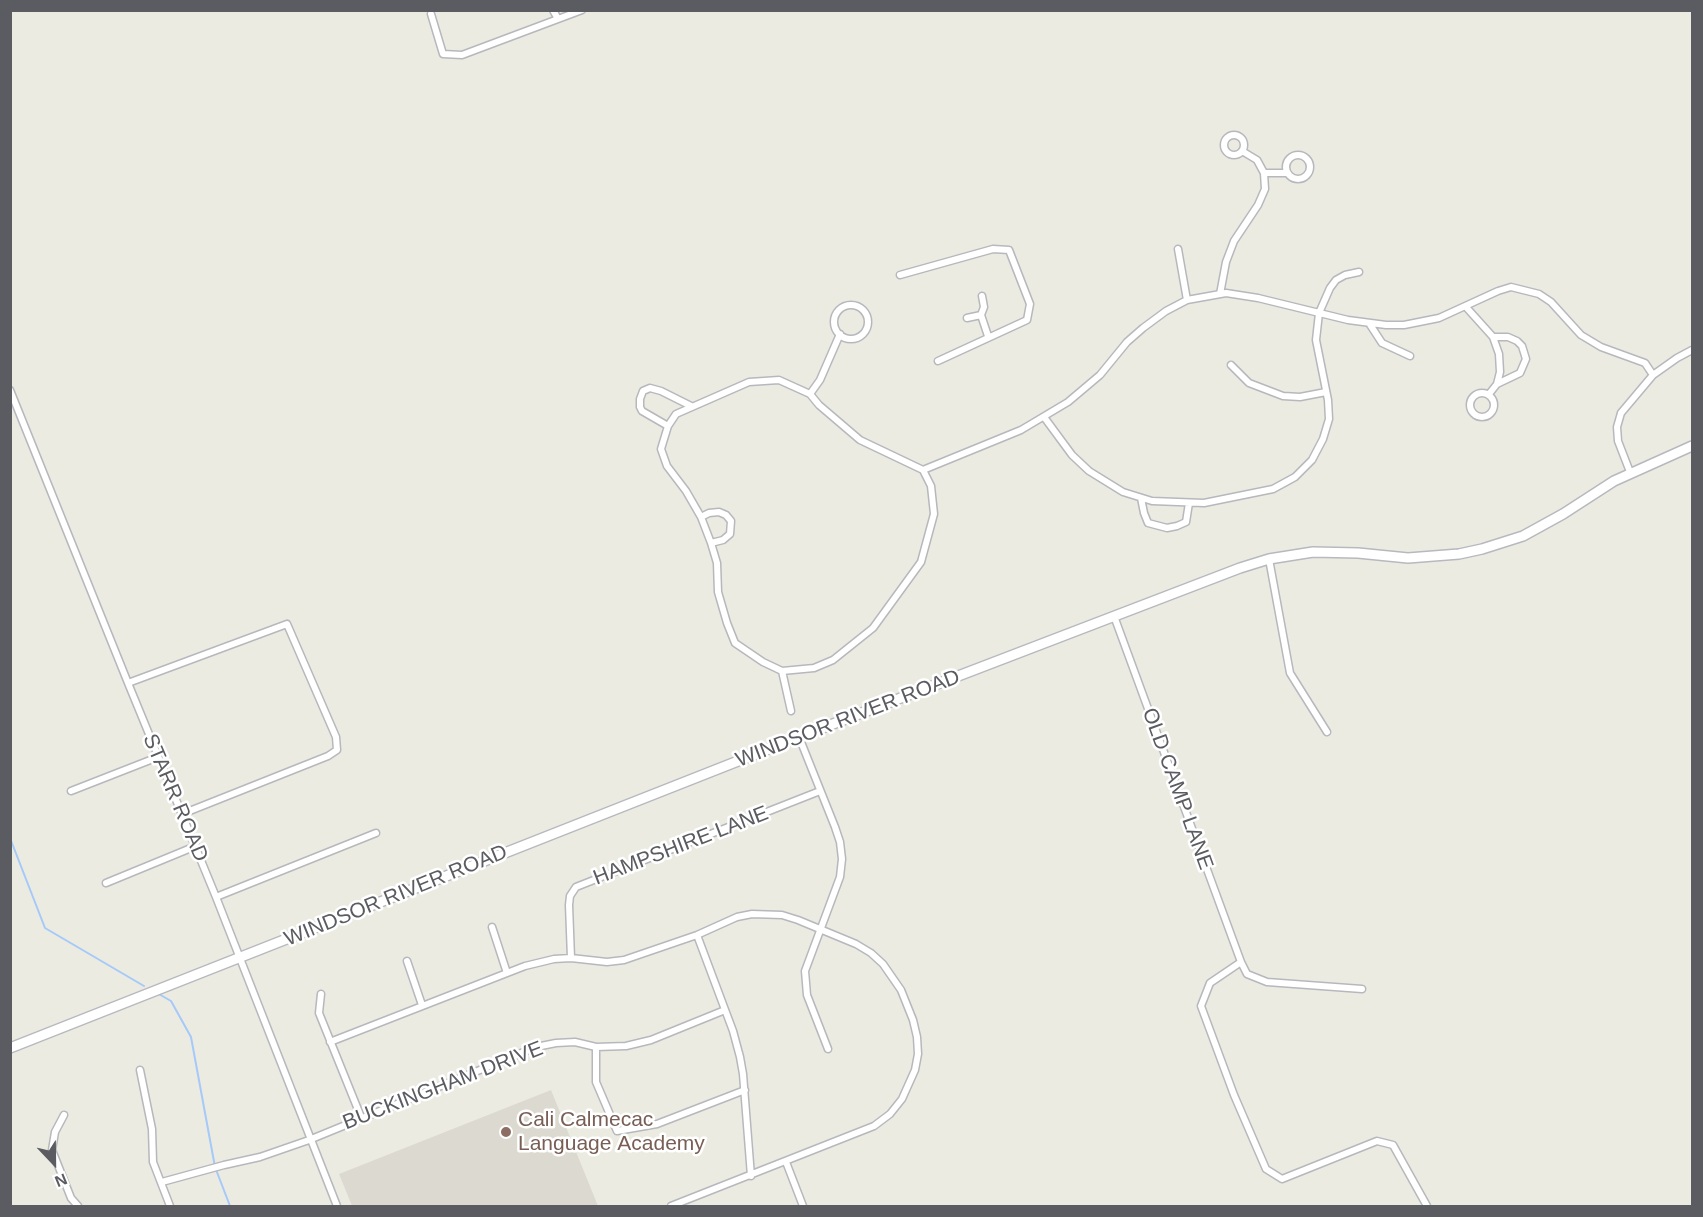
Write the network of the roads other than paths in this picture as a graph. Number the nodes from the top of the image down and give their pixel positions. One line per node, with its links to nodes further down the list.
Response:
1 (553, 10): 4 (street)
2 (582, 10): 4 (street)
3 (431, 14): 4 (street)
4 (558, 19)
5 (1242, 151): 6 (street)
6 (1264, 173): 7 (street); 11 (street)
7 (1287, 173): 7 (street)
8 (1178, 249): 13 (street)
9 (1359, 272): 15 (street)
10 (900, 275): 20 (street)
11 (1220, 294): 13 (street); 15 (street)
12 (982, 296): 16 (street)
13 (1187, 300): 33 (street)
14 (1466, 307): 18 (street); 21 (street); 26 (street)
15 (1319, 313): 18 (street); 29 (street)
16 (981, 315): 17 (street); 20 (street)
17 (967, 318)
18 (1369, 323): 23 (street)
19 (840, 334): 19 (street); 30 (street)
20 (988, 336): 24 (street)
21 (1493, 337): 27 (street); 27 (street)
22 (1692, 350): 26 (street)
23 (1410, 356)
24 (938, 361)
25 (1231, 365): 29 (street)
26 (1653, 375): 37 (street)
27 (1497, 384): 31 (street)
28 (10, 390): 45 (street, STARR ROAD)
29 (1326, 392): 39 (street)
30 (810, 394): 32 (street); 36 (street)
31 (1489, 394): 31 (street)
32 (691, 406): 34 (street); 34 (street)
33 (1044, 417): 36 (street); 38 (street)
34 (668, 426): 40 (street)
35 (1692, 446): 37 (main road, WINDSOR RIVER ROAD)
36 (923, 470): 44 (street)
37 (1630, 472): 42 (main road, WINDSOR RIVER ROAD)
38 (1141, 498): 39 (street); 39 (street)
39 (1189, 503)
40 (701, 518): 41 (street); 41 (street)
41 (711, 543): 44 (street)
42 (1269, 559): 43 (main road, WINDSOR RIVER ROAD); 47 (street)
43 (1114, 616): 48 (main road, WINDSOR RIVER ROAD); 63 (street, OLD CAMP LANE)
44 (782, 671): 46 (street)
45 (128, 683): 49 (street, STARR ROAD); 52 (street)
46 (791, 711)
47 (1327, 732)
48 (799, 737): 51 (street); 61 (main road, WINDSOR RIVER ROAD)
49 (158, 757): 50 (street); 52 (street, STARR ROAD)
50 (71, 791)
51 (820, 791): 58 (street); 60 (street, HAMPSHIRE LANE)
52 (182, 814): 54 (street, STARR ROAD)
53 (376, 833): 56 (street)
54 (196, 846): 55 (street); 56 (street, STARR ROAD)
55 (106, 883)
56 (216, 897): 61 (street, STARR ROAD)
57 (492, 927): 64 (street)
58 (820, 928): 59 (street); 72 (street); 78 (street)
59 (697, 935): 60 (street); 68 (street)
60 (571, 958): 64 (street)
61 (241, 959): 71 (main road, WINDSOR RIVER ROAD); 77 (street, STARR ROAD)
62 (407, 961): 67 (street)
63 (1241, 962): 65 (street, OLD CAMP LANE); 86 (street)
64 (507, 973): 67 (street)
65 (1362, 989)
66 (321, 994): 69 (street)
67 (422, 1005): 69 (street)
68 (725, 1010): 70 (street, BUCKINGHAM DRIVE); 74 (street)
69 (330, 1042): 76 (street)
70 (596, 1047): 74 (street); 76 (street, BUCKINGHAM DRIVE)
71 (10, 1048)
72 (828, 1049)
73 (140, 1070): 80 (street)
74 (745, 1090): 79 (street)
75 (64, 1115): 81 (street)
76 (361, 1117): 77 (street, BUCKINGHAM DRIVE)
77 (309, 1140): 80 (street, BUCKINGHAM DRIVE); 83 (street, STARR ROAD)
78 (786, 1162): 79 (street); 85 (street)
79 (751, 1176): 84 (street)
80 (162, 1182): 82 (street)
81 (78, 1206)
82 (170, 1206)
83 (337, 1206)
84 (671, 1206)
85 (804, 1206)
86 (1427, 1206)

